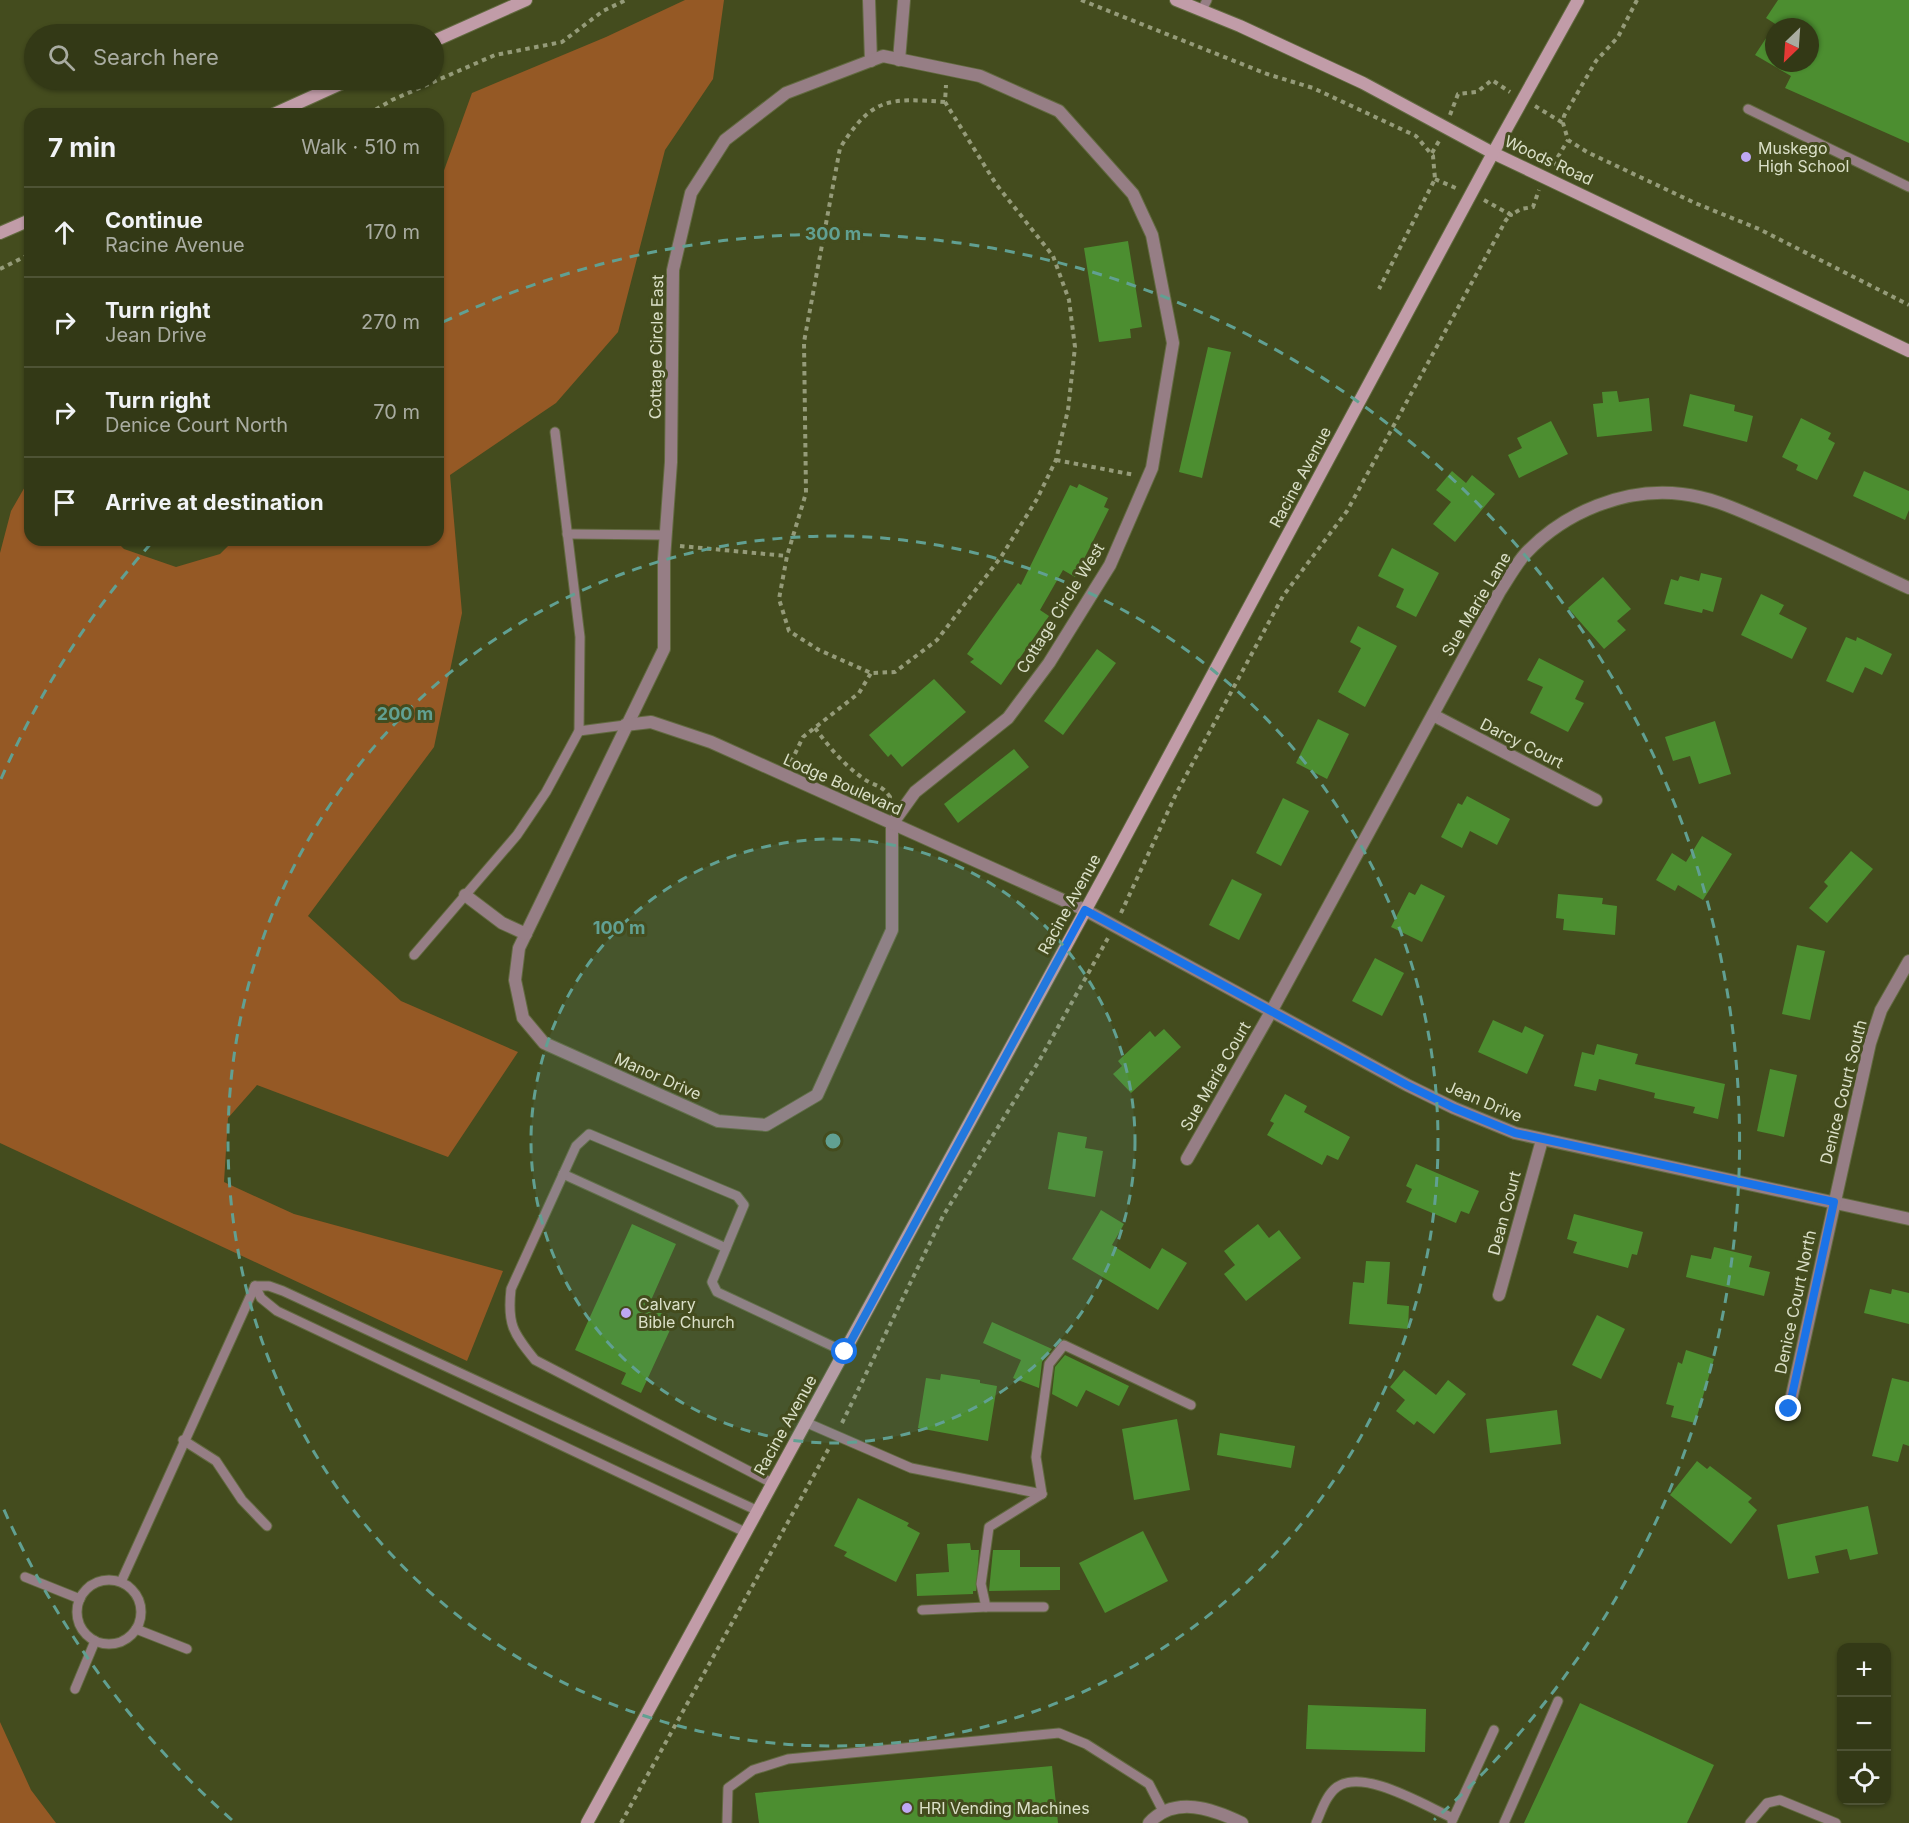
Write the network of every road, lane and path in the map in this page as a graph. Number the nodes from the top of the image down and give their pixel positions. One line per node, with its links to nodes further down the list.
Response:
1 (526, 0): 10 (main road)
2 (626, 0): 15 (path)
3 (869, 0): 13 (street)
4 (904, 0): 12 (street)
5 (1081, 0): 29 (path)
6 (1176, 0): 9 (main road, Woods Road)
7 (1578, 0): 28 (main road, Racine Avenue)
8 (1637, 0): 25 (path)
9 (1204, 5): 28 (main road, Woods Road)
10 (444, 37)
11 (883, 56): 12 (street, Cottage Circle West); 13 (street, Cottage Circle East)
12 (899, 60): 14 (street, Cottage Circle West)
13 (871, 61): 46 (street, Cottage Circle East)
14 (947, 69): 19 (path); 44 (street, Cottage Circle West)
15 (444, 78)
16 (1497, 84): 20 (path)
17 (327, 90): 21 (main road)
18 (415, 90): 22 (path)
19 (945, 102): 43 (path); 47 (path)
20 (1455, 102)
21 (287, 108)
22 (378, 108)
23 (1749, 108): 31 (lane)
24 (1554, 118): 25 (path)
25 (1563, 123): 26 (path)
26 (1568, 140): 27 (path); 40 (path)
27 (1564, 146)
28 (1493, 153): 41 (main road, Woods Road); 60 (main road, Racine Avenue)
29 (1435, 179): 30 (path); 39 (path)
30 (1442, 181)
31 (1909, 187)
32 (1534, 200): 34 (path)
33 (1505, 210): 34 (path)
34 (1511, 215): 59 (path)
35 (24, 223): 36 (main road)
36 (0, 233)
37 (24, 257): 38 (path)
38 (0, 269)
39 (1379, 289)
40 (1909, 305)
41 (1909, 351)
42 (555, 432): 45 (lane)
43 (1056, 460): 44 (path); 49 (path)
44 (1147, 477): 57 (street, Cottage Circle West)
45 (567, 534): 46 (lane); 53 (lane)
46 (665, 540): 47 (path); 51 (street, Cottage Circle East)
47 (787, 556): 49 (path)
48 (1909, 588): 50 (street, Sue Marie Lane)
49 (872, 673): 52 (path)
50 (1432, 715): 55 (street, Darcy Court); 65 (street, Sue Marie Lane)
51 (625, 725): 53 (lane, Lodge Boulevard); 54 (street, Lodge Boulevard); 61 (street, Manor Drive)
52 (815, 728): 54 (path); 56 (path)
53 (579, 731): 58 (lane)
54 (785, 776): 56 (street, Lodge Boulevard)
55 (1596, 800)
56 (878, 818): 57 (street, Lodge Boulevard)
57 (892, 824): 60 (street, Lodge Boulevard); 61 (street, Manor Drive)
58 (465, 895): 61 (street); 62 (lane)
59 (1127, 902)
60 (1085, 910): 65 (street, Jean Drive); 74 (main road, Racine Avenue)
61 (526, 934)
62 (414, 955)
63 (1097, 958): 78 (path)
64 (1909, 961): 69 (street, Denice Court South)
65 (1272, 1010): 66 (street, Jean Drive); 67 (street, Sue Marie Court)
66 (1542, 1140): 69 (street, Jean Drive); 73 (street, Dean Court)
67 (1187, 1159)
68 (563, 1174): 71 (lane); 71 (lane); 80 (lane)
69 (1834, 1202): 70 (street, Jean Drive); 76 (street, Denice Court North)
70 (1909, 1219)
71 (726, 1248): 74 (lane)
72 (255, 1286): 79 (lane); 82 (lane); 84 (lane)
73 (1499, 1295)
74 (845, 1352): 77 (main road, Racine Avenue)
75 (1191, 1406): 81 (lane)
76 (1789, 1409)
77 (805, 1422): 78 (lane); 80 (main road, Racine Avenue)
78 (836, 1435): 81 (lane); 100 (path)
79 (183, 1440): 83 (lane); 86 (lane)
80 (772, 1482): 82 (main road, Racine Avenue)
81 (1041, 1494): 88 (lane)
82 (756, 1510): 84 (main road, Racine Avenue)
83 (267, 1526)
84 (745, 1532): 99 (main road, Racine Avenue)
85 (25, 1576): 87 (lane)
86 (121, 1582): 87 (lane); 91 (lane)
87 (80, 1599): 92 (lane)
88 (986, 1607): 89 (lane); 90 (lane)
89 (1044, 1607)
90 (922, 1610)
91 (136, 1629): 92 (lane); 93 (lane)
92 (95, 1641): 94 (lane)
93 (186, 1649)
94 (75, 1689)
95 (1558, 1701): 105 (lane)
96 (1494, 1730): 98 (lane)
97 (1164, 1813): 101 (lane); 102 (street); 103 (street)
98 (1452, 1820): 104 (lane)
99 (587, 1823)
100 (621, 1823)
101 (727, 1823)
102 (1149, 1823)
103 (1242, 1823)
104 (1316, 1823)
105 (1504, 1823)
106 (1750, 1823): 107 (lane)
107 (1836, 1823)

